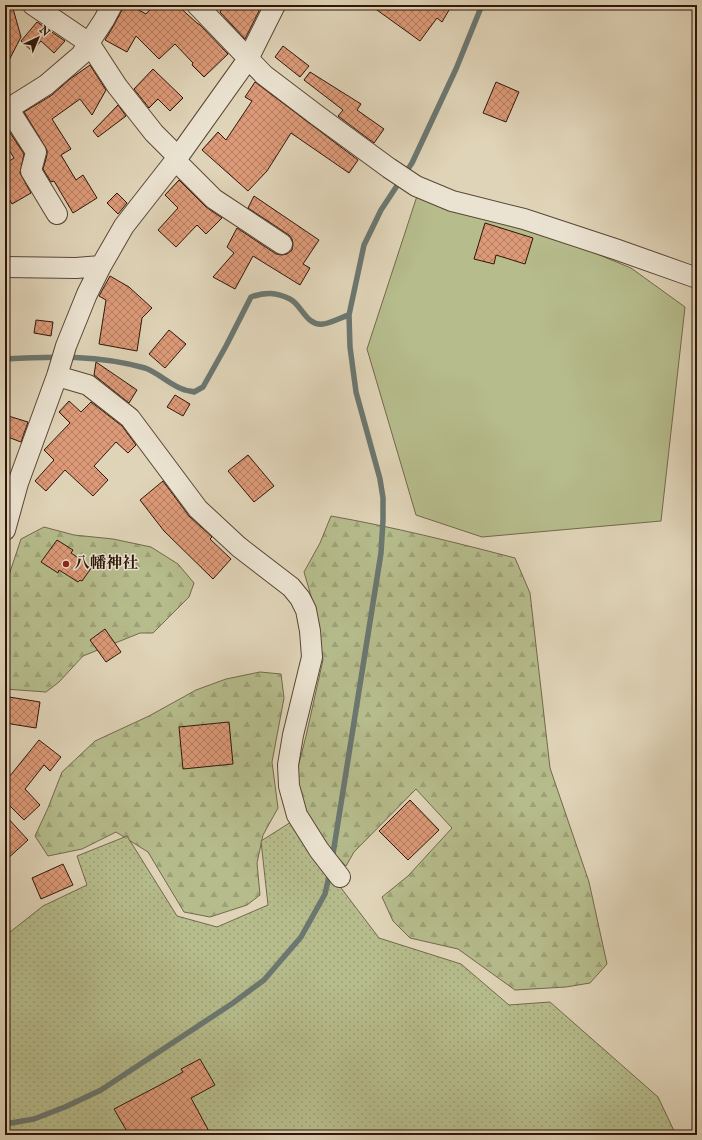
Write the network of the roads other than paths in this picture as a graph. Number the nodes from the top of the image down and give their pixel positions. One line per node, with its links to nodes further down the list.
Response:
1 (33, 5): 5 (street)
2 (112, 5): 5 (street)
3 (197, 5): 6 (street)
4 (274, 5): 6 (street)
5 (89, 43): 7 (street); 8 (street)
6 (248, 59): 8 (street); 13 (street)
7 (6, 109): 9 (street)
8 (177, 159): 10 (street); 11 (street)
9 (57, 214)
10 (282, 244)
11 (101, 266): 12 (street); 14 (street)
12 (5, 267)
13 (697, 278)
14 (62, 362): 15 (street); 17 (street)
15 (13, 472): 16 (street)
16 (5, 530)
17 (340, 877)

